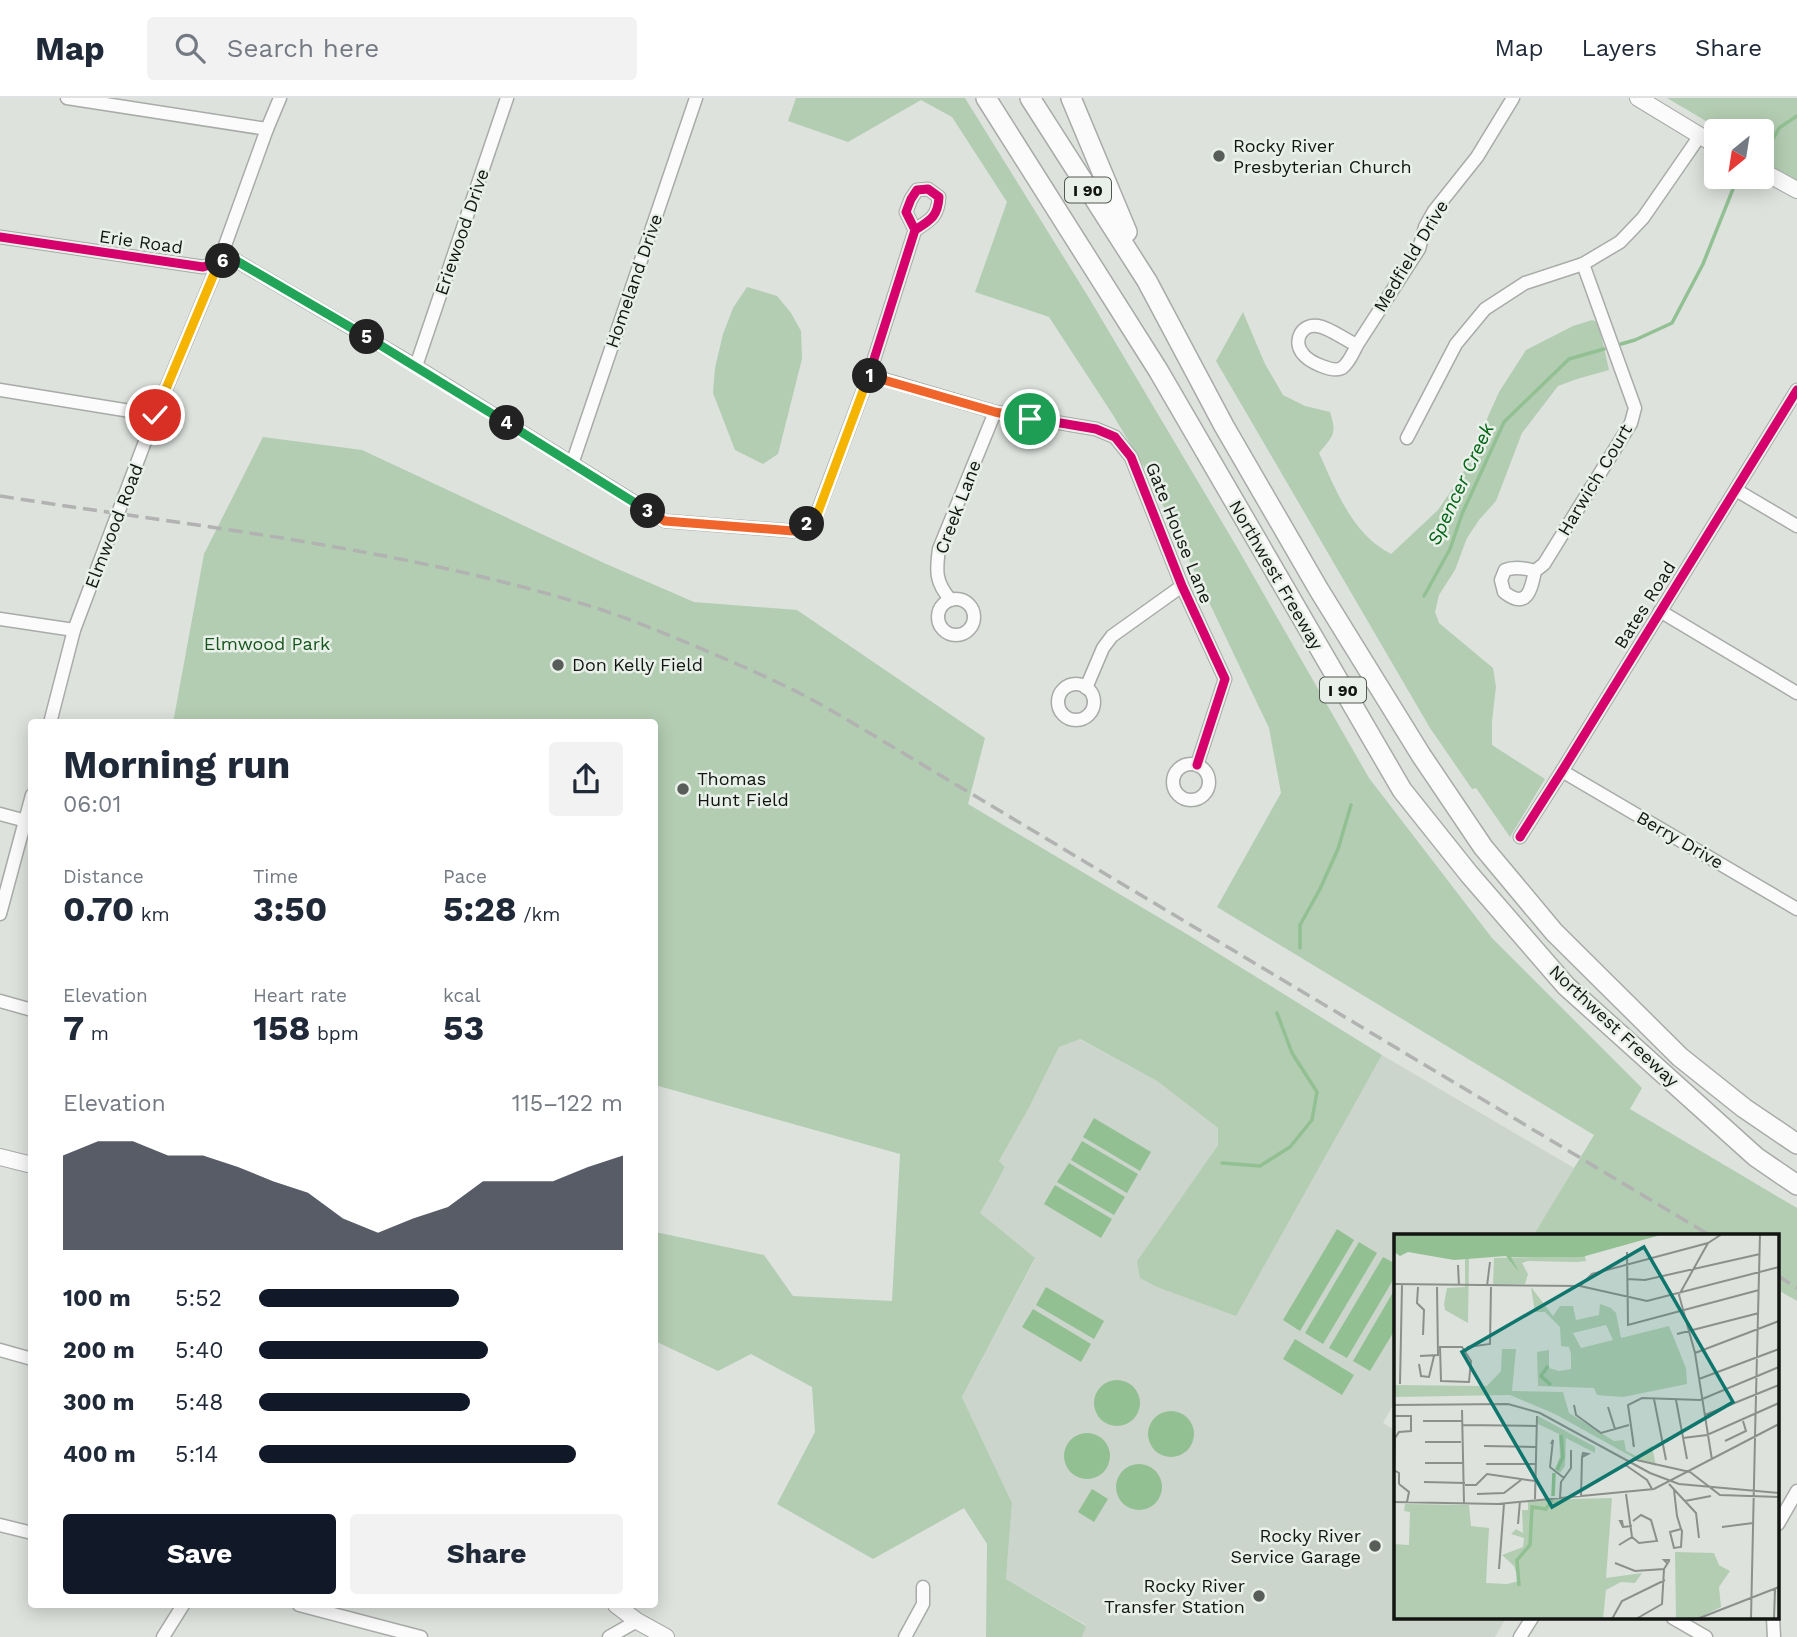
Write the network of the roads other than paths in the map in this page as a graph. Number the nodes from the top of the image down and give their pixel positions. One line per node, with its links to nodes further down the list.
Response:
1 (67, 98): 10 (street)
2 (280, 98): 10 (street, Elmwood Road)
3 (507, 98): 21 (street, Eriewood Drive)
4 (696, 98): 28 (street, Homeland Drive)
5 (1030, 98): 19 (highway, Northwest Freeway / I 90)
6 (1071, 98): 19 (highway)
7 (1513, 98): 20 (street, Medfield Drive)
8 (1638, 98): 11 (main road)
9 (988, 102): 52 (highway, Northwest Freeway / I 90)
10 (267, 130): 17 (street, Elmwood Road)
11 (1699, 137): 12 (main road); 18 (street)
12 (1704, 140)
13 (1774, 178): 14 (main road)
14 (1797, 190)
15 (915, 230): 22 (street)
16 (0, 237): 17 (street, Erie Road)
17 (219, 262): 21 (street, Erie Road); 26 (street, Elmwood Road)
18 (1583, 264): 27 (street); 31 (street, Harwich Court)
19 (1147, 281): 49 (highway, Northwest Freeway / I 90)
20 (1357, 345): 20 (street, Medfield Drive)
21 (416, 366): 28 (street, Erie Road)
22 (869, 375): 25 (street, Gate House Lane); 28 (street, Erie Road)
23 (0, 390): 26 (street)
24 (1797, 390): 29 (street, Bates Road)
25 (995, 412): 32 (street, Gate House Lane); 33 (street, Creek Lane)
26 (155, 415): 36 (street, Elmwood Road)
27 (1407, 439)
28 (572, 464)
29 (1736, 490): 30 (street); 34 (street, Bates Road)
30 (1797, 526)
31 (1535, 571)
32 (1182, 586): 37 (street); 40 (street, Gate House Lane)
33 (951, 600)
34 (1660, 611): 38 (street); 41 (street, Bates Road)
35 (0, 619): 36 (street)
36 (74, 631): 39 (street, Elmwood Road)
37 (1086, 688)
38 (1797, 693)
39 (51, 719)
40 (1197, 765)
41 (1562, 771): 44 (street, Bates Road); 45 (street, Berry Drive)
42 (0, 814): 43 (street)
43 (28, 822): 46 (street)
44 (1520, 836)
45 (1797, 909)
46 (0, 914)
47 (0, 1001): 48 (street)
48 (28, 1009)
49 (1797, 1144)
50 (0, 1157): 51 (main road)
51 (28, 1164)
52 (1797, 1185)
53 (0, 1350): 54 (street)
54 (28, 1358)
55 (1797, 1491): 56 (street)
56 (1780, 1521)
57 (0, 1525): 58 (street)
58 (28, 1532)
59 (923, 1587): 71 (street)
60 (181, 1608): 67 (street)
61 (310, 1608): 68 (street)
62 (619, 1608): 65 (main road)
63 (1531, 1620): 72 (street)
64 (1676, 1620): 73 (street)
65 (638, 1621): 69 (street); 70 (main road)
66 (1773, 1627): 74 (street)
67 (163, 1637)
68 (421, 1637)
69 (609, 1637)
70 (666, 1637)
71 (905, 1637)
72 (1520, 1637)
73 (1706, 1637)
74 (1762, 1637)

